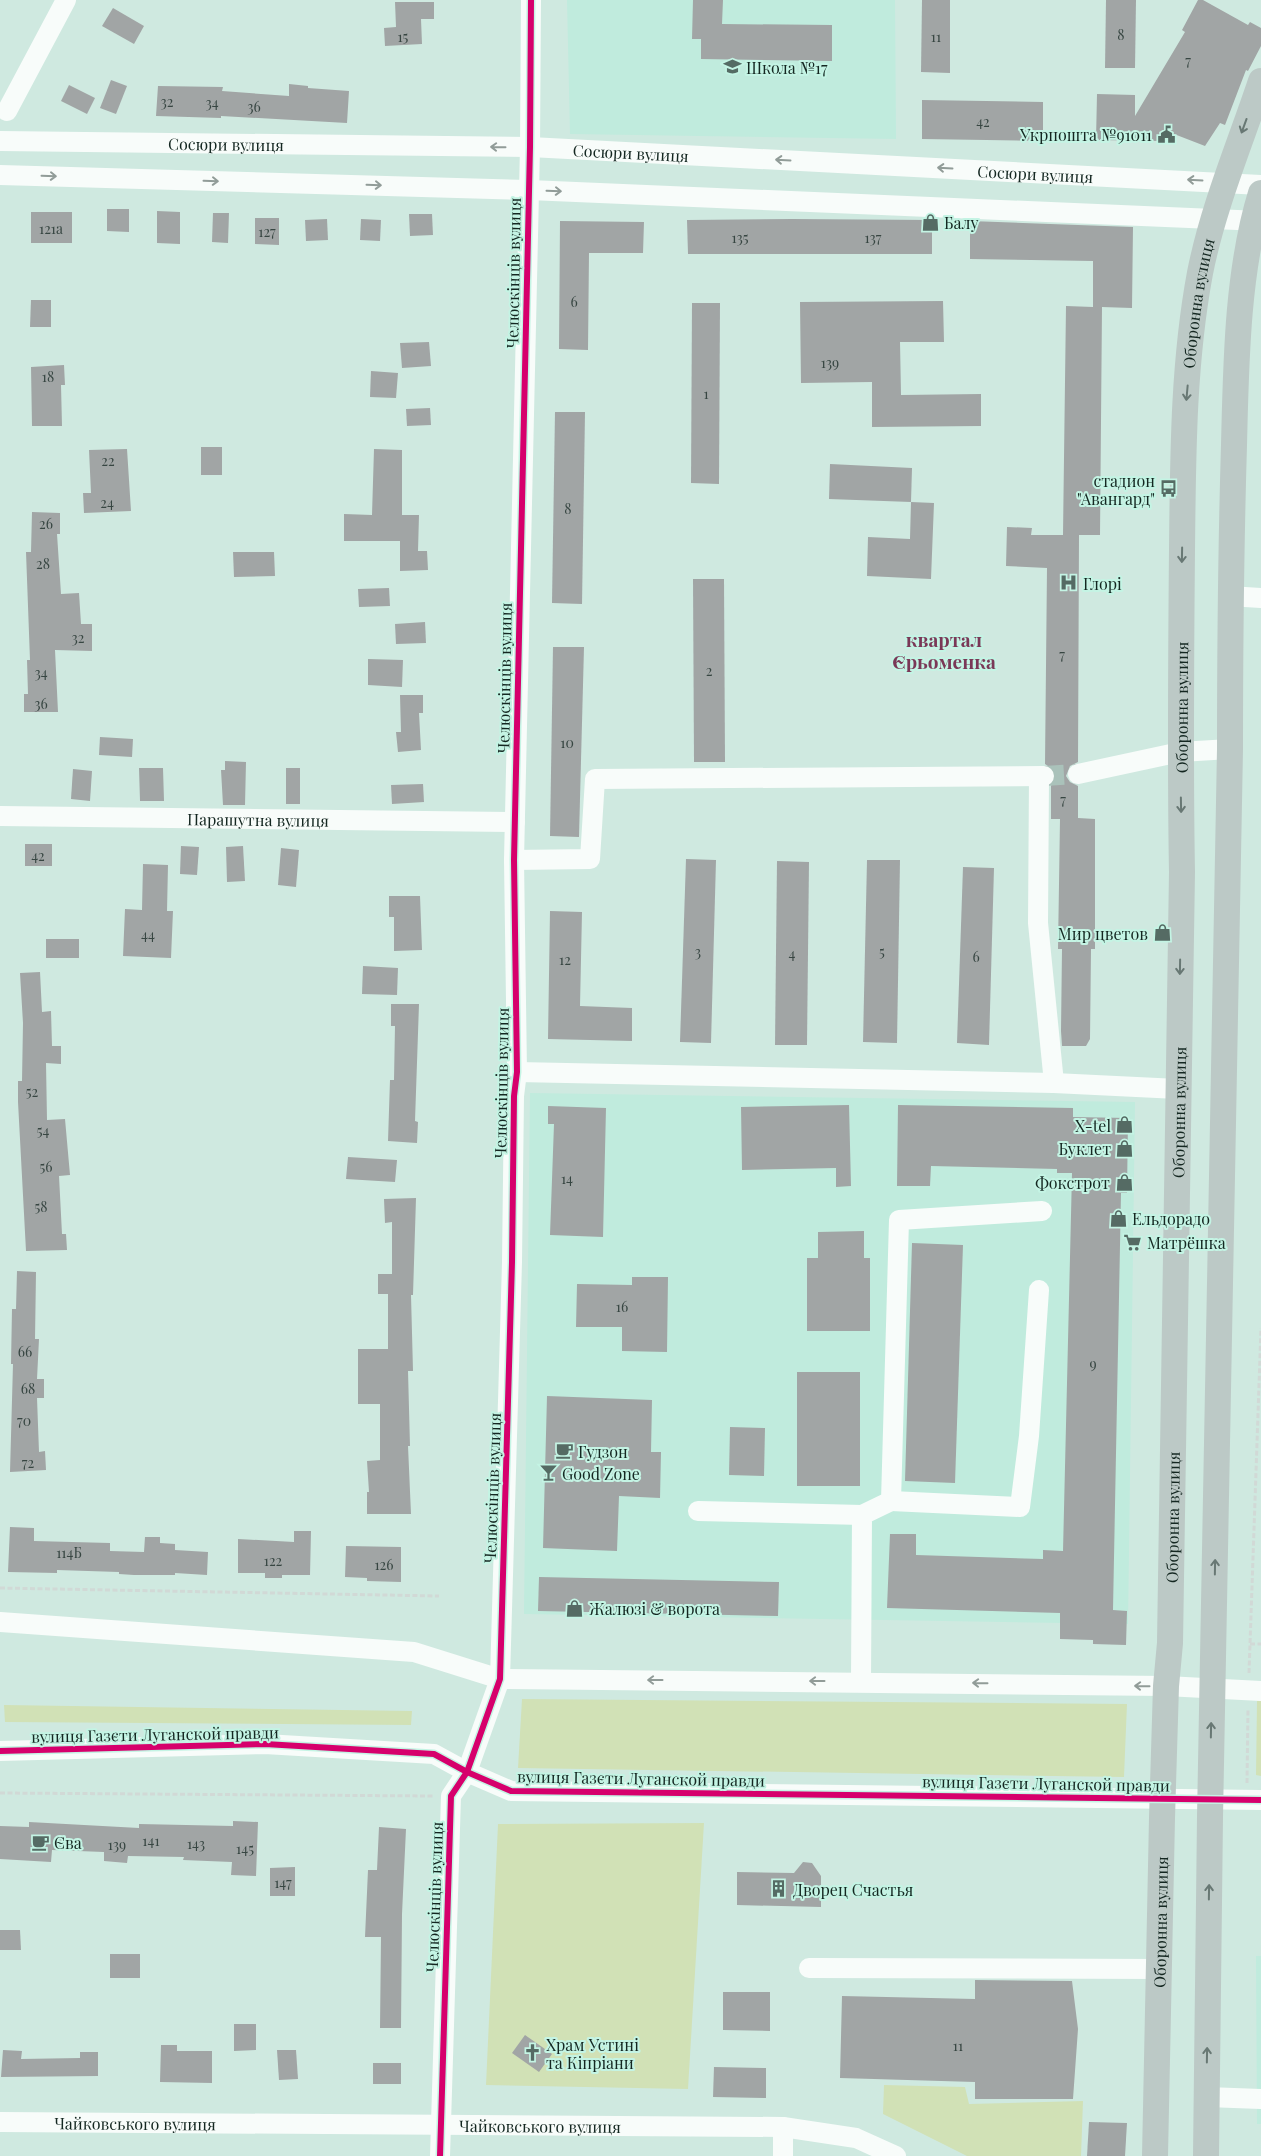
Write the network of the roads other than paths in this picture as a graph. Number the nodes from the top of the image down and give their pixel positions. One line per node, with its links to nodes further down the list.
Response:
1 (66, 0): 4 (street)
2 (531, 0): 7 (street, Челюскінців вулиця)
3 (1261, 81): 9 (main road, Оборонна вулиця, one-way to 9)
4 (3, 110): 5 (street)
5 (0, 133)
6 (0, 140): 7 (street, Сосюри вулиця, one-way to 6)
7 (530, 147): 9 (street, Сосюри вулиця, one-way to 7); 11 (street, Челюскінців вулиця)
8 (0, 175): 11 (street, one-way to 11)
9 (1226, 182): 10 (street, Сосюри вулиця); 13 (main road, Оборонна вулиця)
10 (1261, 185)
11 (529, 190): 13 (street, one-way to 13); 21 (street, Челюскінців вулиця)
12 (1261, 193): 14 (main road)
13 (1215, 219): 14 (street); 18 (main road, Оборонна вулиця, one-way to 18)
14 (1258, 221): 15 (main road)
15 (1230, 596): 16 (street); 17 (main road)
16 (1261, 598)
17 (1230, 749): 18 (street); 35 (main road, one-way to 17)
18 (1180, 752): 19 (street); 25 (main road, Оборонна вулиця, one-way to 25)
19 (1078, 774)
20 (0, 816): 21 (street, Парашутна вулиця)
21 (515, 822): 22 (street, Челюскінців вулиця)
22 (514, 860): 23 (street, Челюскінців вулиця); 24 (street)
23 (517, 1072): 24 (street); 32 (street, Челюскінців вулиця)
24 (1054, 1083): 25 (street)
25 (1178, 1089): 34 (main road, Оборонна вулиця)
26 (1042, 1211): 28 (street)
27 (1039, 1290): 28 (street)
28 (891, 1501): 30 (street)
29 (698, 1511): 30 (street)
30 (862, 1515): 33 (street)
31 (0, 1622): 32 (street)
32 (500, 1679): 33 (street, one-way to 32); 38 (street, Челюскінців вулиця)
33 (861, 1681): 34 (street, one-way to 33)
34 (1166, 1686): 35 (street); 39 (main road, Оборонна вулиця)
35 (1212, 1688): 36 (street); 40 (main road, one-way to 35)
36 (1255, 1691)
37 (0, 1751): 38 (street, вулиця Газєти Луганской правди)
38 (467, 1772): 39 (street, вулиця Газєти Луганской правди); 47 (street, Челюскінців вулиця)
39 (1163, 1798): 40 (street, вулиця Газєти Луганской правди); 43 (main road, Оборонна вулиця)
40 (1210, 1800): 41 (street, вулиця Газєти Луганской правди); 44 (main road, one-way to 40)
41 (1254, 1800)
42 (809, 1968): 43 (street)
43 (1159, 1969): 52 (main road, Оборонна вулиця)
44 (1207, 2097): 45 (street); 53 (main road)
45 (1261, 2099)
46 (0, 2122): 47 (street, Чайковського вулиця)
47 (440, 2124): 48 (street, Чайковського вулиця); 49 (street, Челюскінців вулиця)
48 (783, 2127): 50 (street); 51 (street, Чайковського вулиця)
49 (440, 2156)
50 (783, 2156)
51 (896, 2156)
52 (1155, 2156)
53 (1206, 2156)

